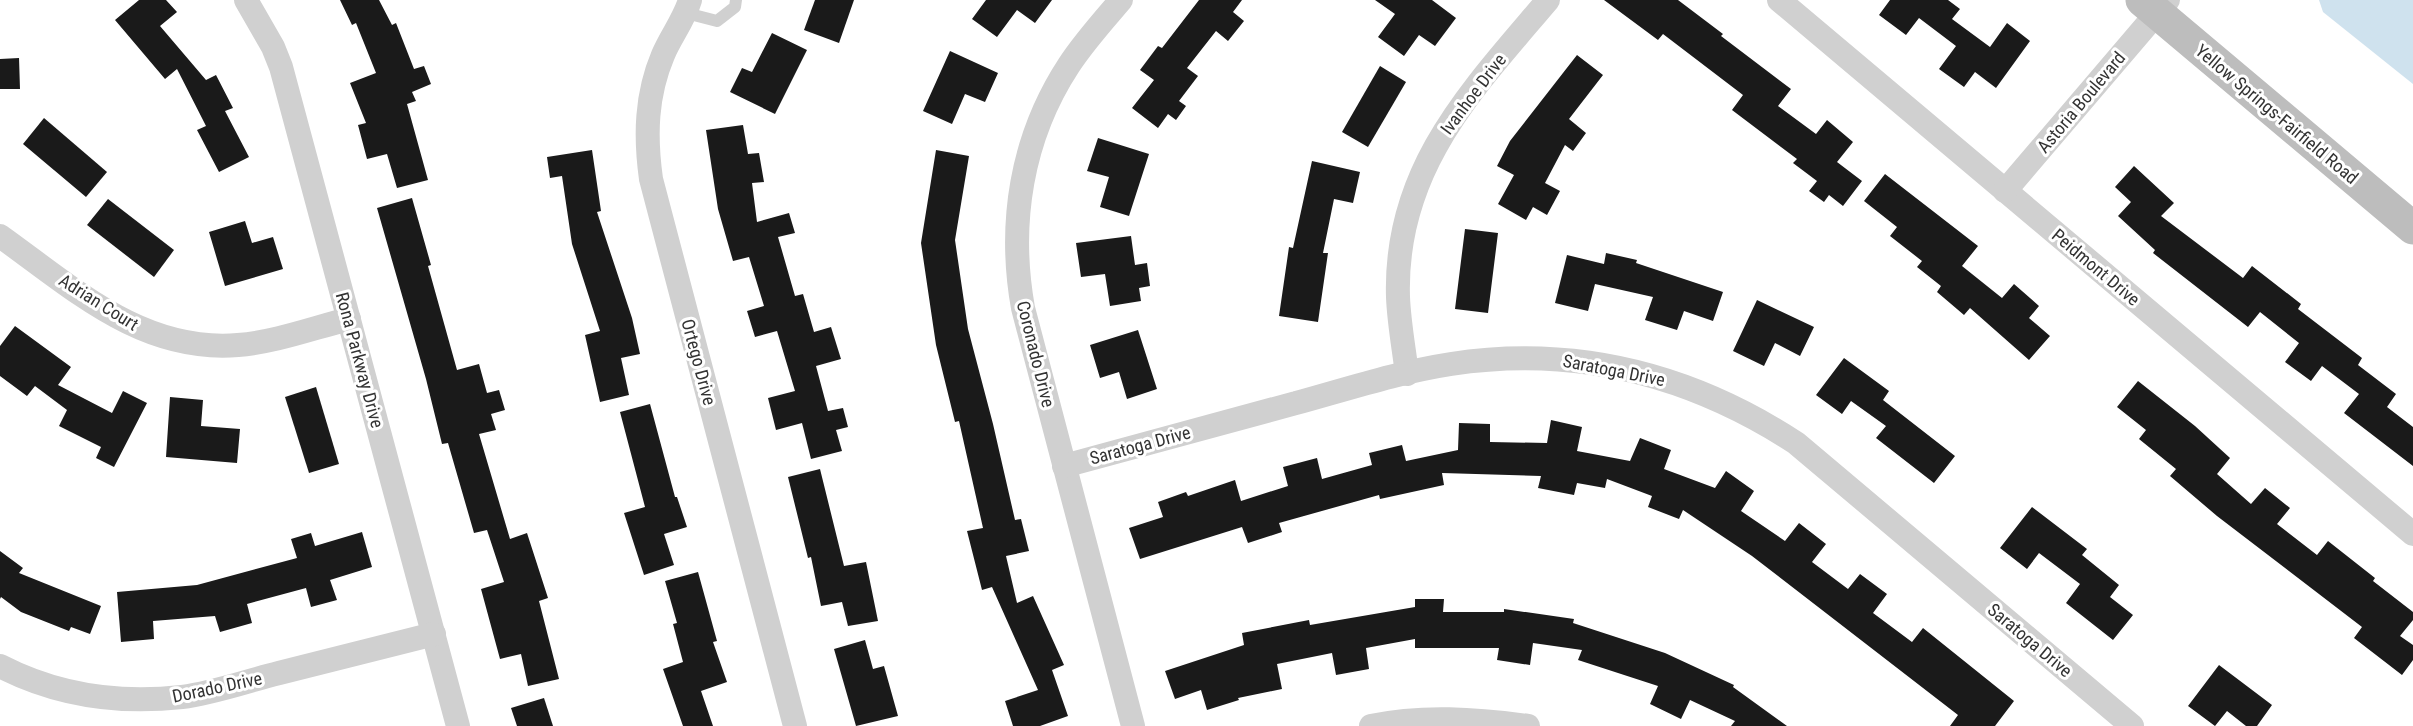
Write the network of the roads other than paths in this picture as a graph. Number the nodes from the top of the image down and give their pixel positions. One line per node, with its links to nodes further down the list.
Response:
1 (246, 0): 11 (street, Rona Parkway Drive)
2 (736, 0): 7 (lane)
3 (1121, 0): 13 (street, Coronado Drive)
4 (1548, 0): 12 (street, Ivanhoe Drive)
5 (1779, 0): 8 (street, Peidmont Drive)
6 (2156, 4): 8 (street, Astoria Boulevard); 9 (main road, Yellow Springs-Fairfield Road)
7 (688, 7): 18 (street, Ortego Drive)
8 (2006, 192): 14 (street, Peidmont Drive)
9 (2413, 228)
10 (0, 236): 11 (street, Adrian Court)
11 (349, 319): 15 (street, Rona Parkway Drive)
12 (1407, 374): 13 (street, Saratoga Drive); 22 (street, Saratoga Drive)
13 (1064, 466): 19 (street, Coronado Drive)
14 (2413, 534)
15 (434, 634): 16 (street, Dorado Drive); 17 (street, Rona Parkway Drive)
16 (0, 666)
17 (458, 726)
18 (795, 726)
19 (1133, 726)
20 (1371, 726): 21 (street)
21 (1528, 726)
22 (2132, 726)

